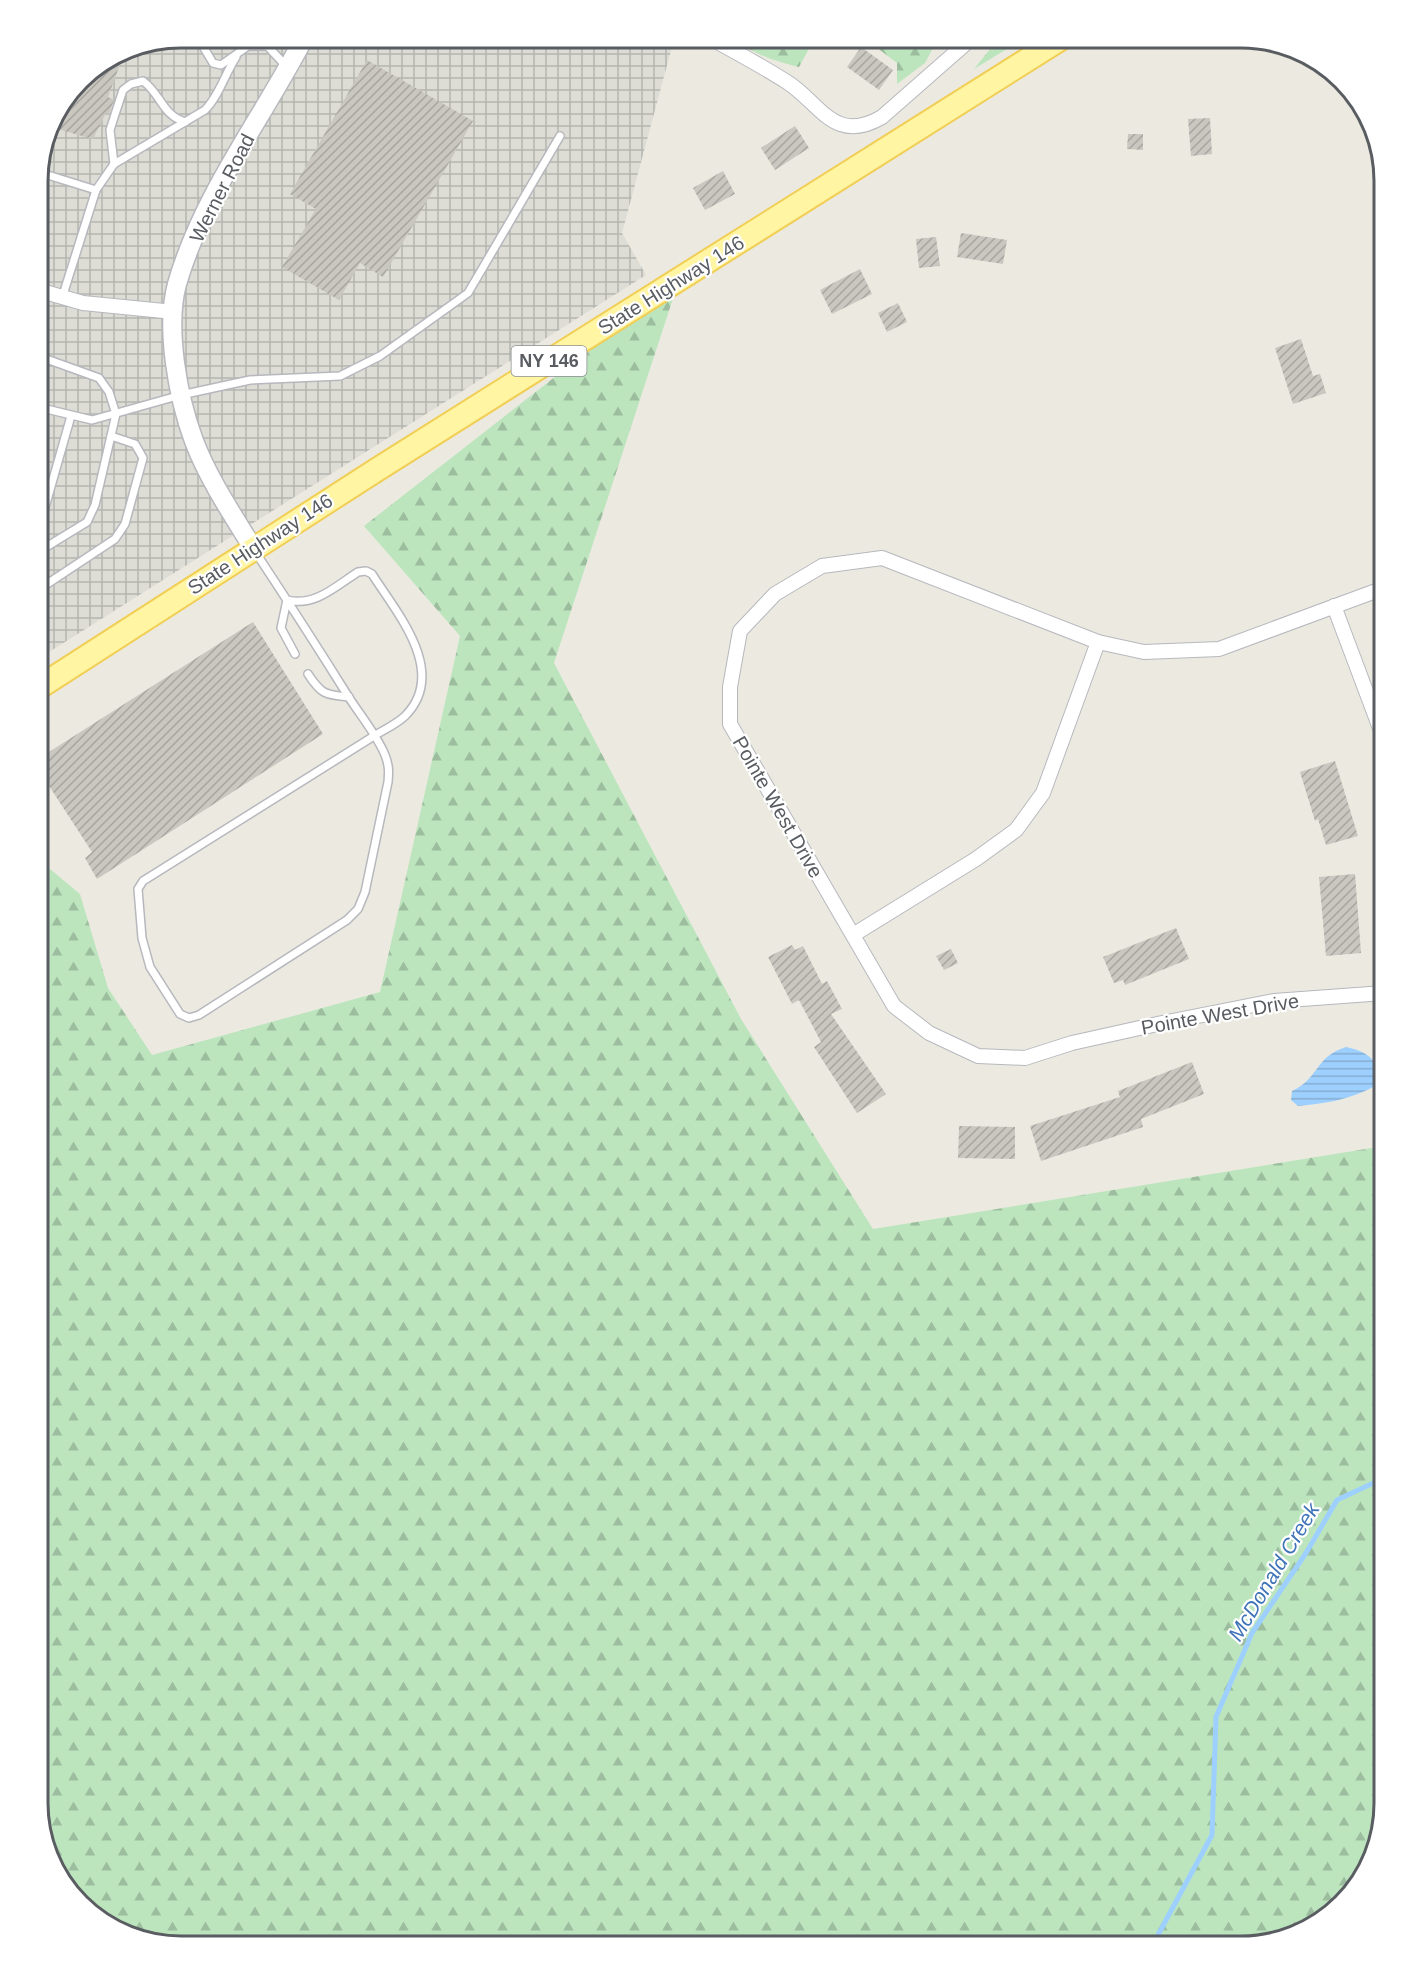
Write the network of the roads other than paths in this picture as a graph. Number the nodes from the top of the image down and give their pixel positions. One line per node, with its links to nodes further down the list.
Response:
1 (204, 48): 8 (lane)
2 (246, 48): 8 (lane)
3 (267, 48): 9 (lane)
4 (299, 48): 9 (street, Werner Road)
5 (727, 48): 6 (street)
6 (961, 48)
7 (1046, 48): 26 (main road, State Highway 146 / NY 146)
8 (236, 57): 10 (lane)
9 (288, 68): 17 (street, Werner Road)
10 (185, 122): 12 (lane); 12 (lane)
11 (560, 136): 19 (lane)
12 (114, 164): 14 (lane)
13 (48, 175): 14 (lane)
14 (96, 190): 16 (lane)
15 (48, 293): 16 (street)
16 (62, 298): 17 (street)
17 (174, 312): 19 (street, Werner Road)
18 (48, 360): 21 (lane)
19 (182, 395): 21 (lane); 26 (street, Werner Road)
20 (48, 410): 22 (lane)
21 (116, 414): 22 (lane); 23 (lane)
22 (71, 416): 24 (lane)
23 (111, 436): 25 (lane); 27 (lane)
24 (48, 497)
25 (48, 547)
26 (253, 548): 29 (lane); 34 (main road, State Highway 146 / NY 146)
27 (48, 583)
28 (1374, 592): 30 (street, Pointe West Drive)
29 (287, 600): 32 (lane); 35 (lane); 37 (lane)
30 (1334, 606): 31 (street, Pointe West Drive); 36 (street)
31 (1098, 642): 38 (street); 38 (street, Pointe West Drive)
32 (295, 654)
33 (308, 674): 35 (lane)
34 (48, 681)
35 (349, 697): 37 (lane)
36 (1374, 712)
37 (374, 736): 37 (lane)
38 (853, 935): 39 (street, Pointe West Drive)
39 (1374, 994)

